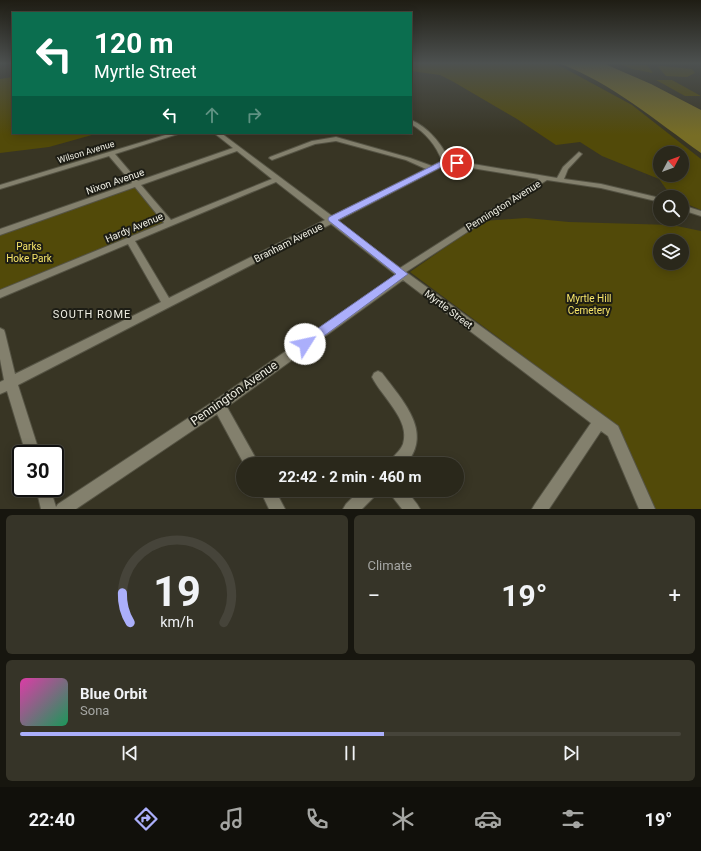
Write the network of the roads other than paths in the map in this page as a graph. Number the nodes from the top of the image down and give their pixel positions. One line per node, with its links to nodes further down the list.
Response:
1 (412, 123): 8 (street)
2 (175, 134): 5 (street, Wilson Avenue)
3 (219, 134): 4 (street, Myrtle Street)
4 (237, 149): 11 (street, Myrtle Street); 13 (street, Nixon Avenue)
5 (111, 154): 13 (street); 14 (street, Wilson Avenue)
6 (579, 154): 12 (street)
7 (272, 158): 9 (street)
8 (446, 162): 9 (street, Branham Avenue); 10 (street)
9 (432, 169): 18 (street, Branham Avenue)
10 (546, 178): 12 (street); 22 (street, Pennington Avenue)
11 (276, 179): 18 (street, Myrtle Street); 19 (street, Hardy Avenue)
12 (560, 179): 15 (street)
13 (137, 184): 19 (street); 20 (street, Nixon Avenue)
14 (0, 188)
15 (653, 198)
16 (689, 210): 17 (street)
17 (701, 214)
18 (332, 219): 22 (street, Myrtle Street); 24 (street, Branham Avenue)
19 (170, 224): 21 (street, Hardy Avenue)
20 (0, 232)
21 (130, 240): 23 (street, Hardy Avenue); 24 (street)
22 (401, 273): 28 (street, Pennington Avenue); 29 (street, Myrtle Street)
23 (0, 294)
24 (167, 303): 27 (street, Branham Avenue)
25 (0, 333): 27 (street)
26 (378, 377): 32 (street)
27 (6, 385): 30 (street)
28 (219, 404): 31 (street); 38 (street, Pennington Avenue)
29 (600, 421): 42 (street); 43 (street, Myrtle Street)
30 (29, 445)
31 (248, 457)
32 (402, 457)
33 (46, 497): 37 (street)
34 (271, 497): 39 (street)
35 (364, 497): 40 (street)
36 (402, 497): 41 (street)
37 (49, 509)
38 (63, 509)
39 (278, 509)
40 (351, 509)
41 (412, 509)
42 (540, 509)
43 (647, 509)

